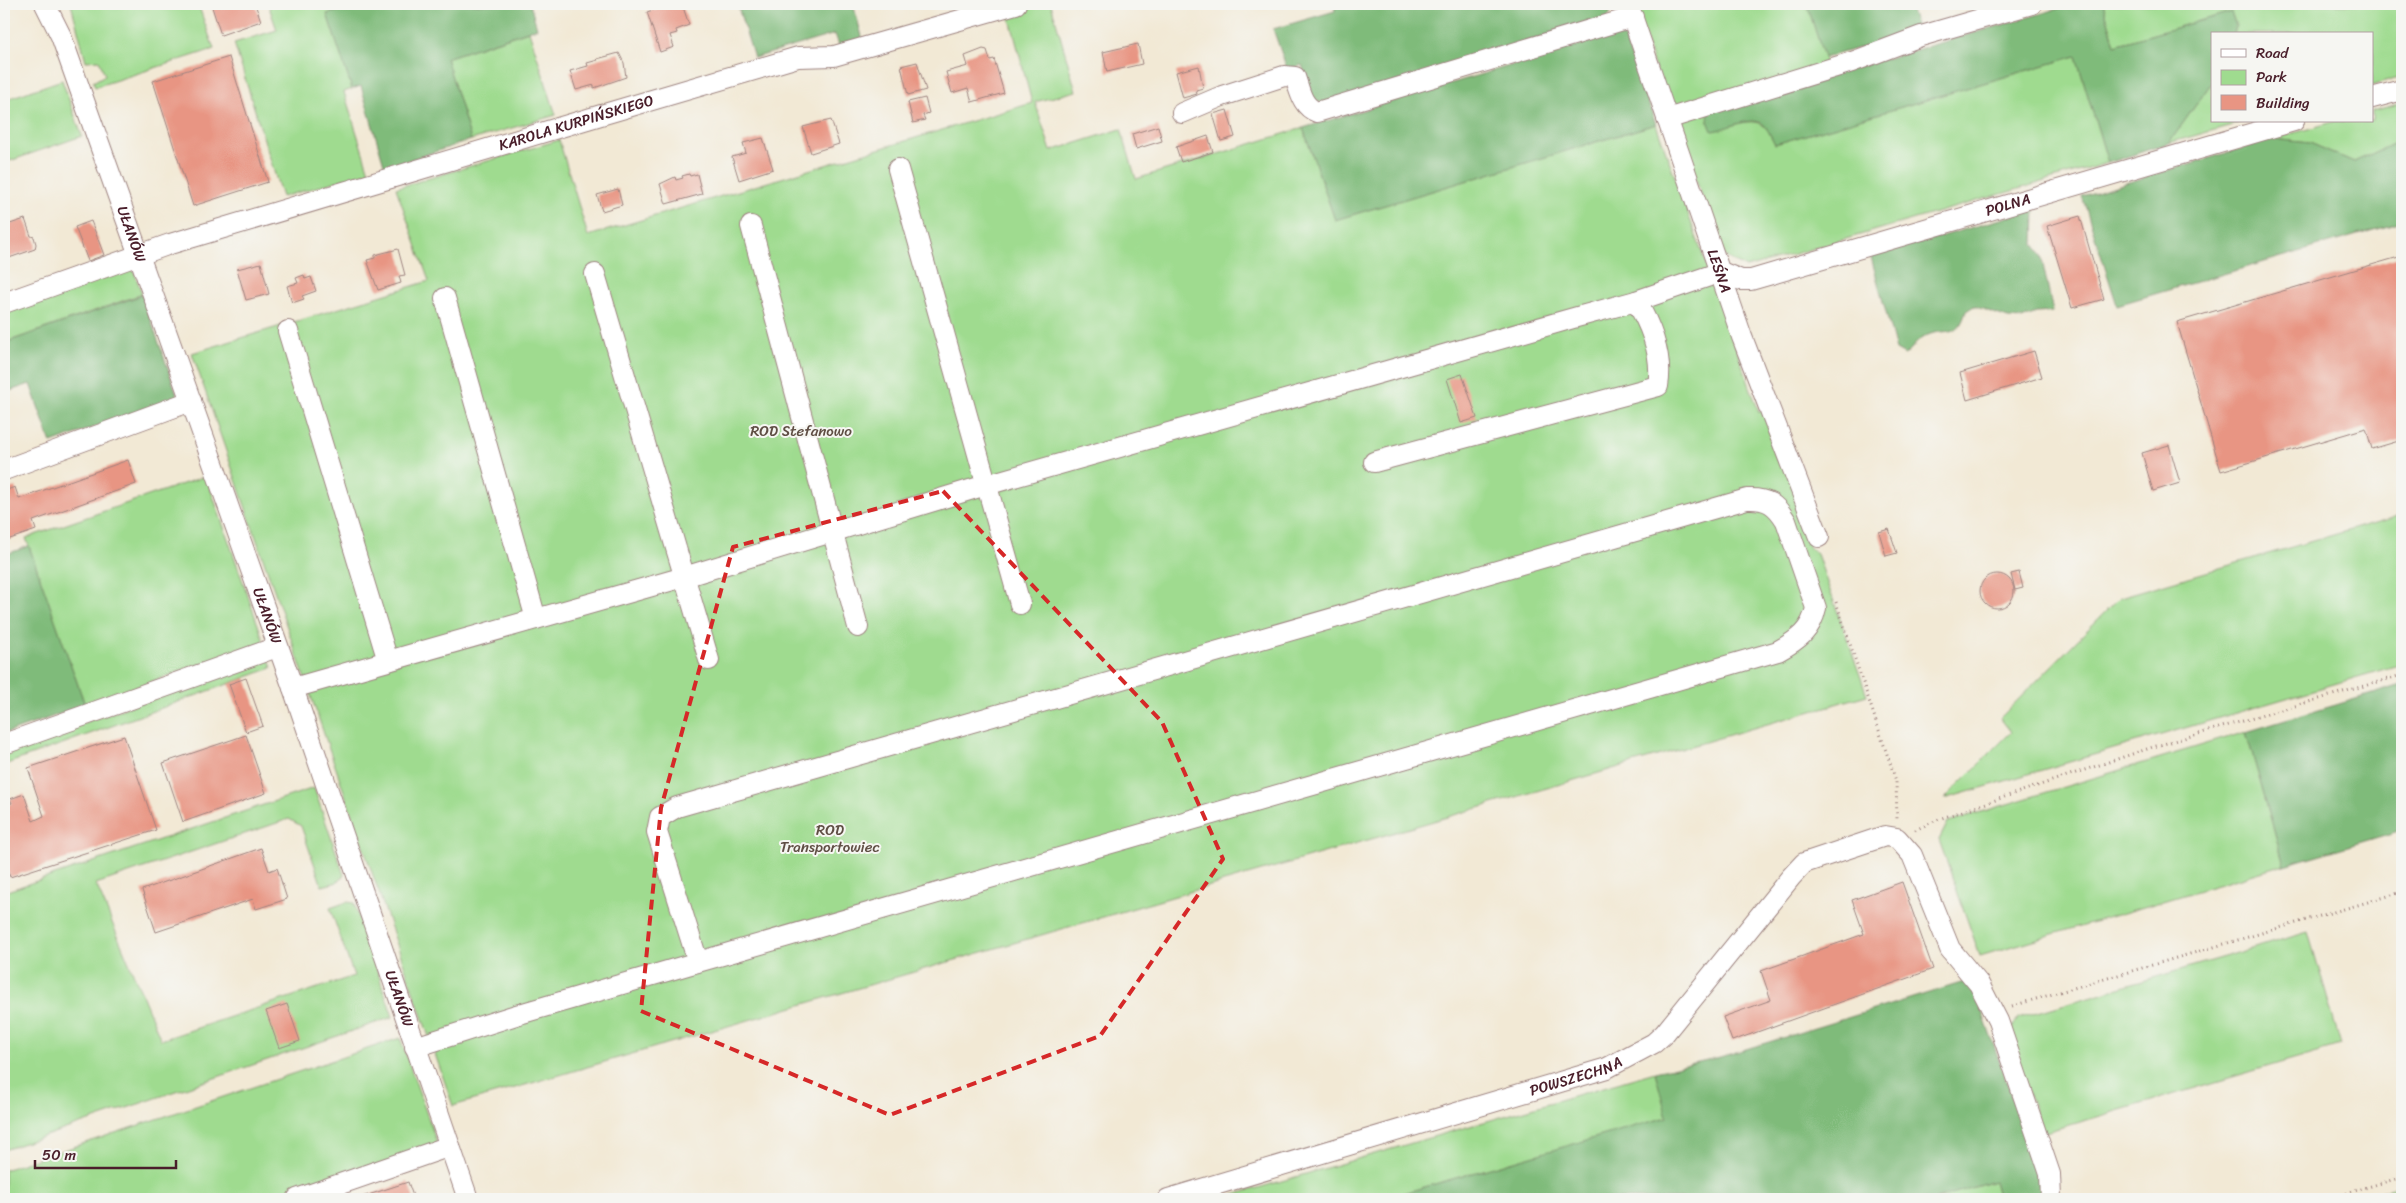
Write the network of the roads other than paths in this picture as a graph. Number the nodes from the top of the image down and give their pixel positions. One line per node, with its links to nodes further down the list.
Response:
1 (45, 4): 6 (street, UŁANÓW)
2 (59, 4): 6 (street, UŁANÓW)
3 (1016, 4): 14 (street, KAROLA KURPIŃSKIEGO)
4 (2032, 4): 10 (street)
5 (1630, 10): 9 (street); 10 (street, LEŚNA)
6 (61, 36): 14 (street, UŁANÓW)
7 (2402, 90): 8 (street)
8 (2374, 97)
9 (1182, 113)
10 (1667, 119): 15 (street, LEŚNA)
11 (2291, 122): 15 (street, POLNA)
12 (898, 169): 24 (street)
13 (750, 226): 25 (street)
14 (140, 255): 19 (street, KAROLA KURPIŃSKIEGO); 21 (street, UŁANÓW)
15 (1721, 272): 18 (street); 26 (street, LEŚNA)
16 (595, 274): 27 (street)
17 (445, 298): 29 (street)
18 (1636, 301): 22 (street); 24 (street)
19 (4, 303)
20 (288, 332): 33 (street)
21 (191, 401): 23 (street); 31 (street, UŁANÓW)
22 (1374, 462)
23 (4, 470)
24 (986, 485): 25 (street); 28 (street)
25 (834, 532): 27 (street); 30 (street)
26 (1819, 537)
27 (684, 577): 29 (street); 32 (street)
28 (1020, 604)
29 (536, 620): 33 (street)
30 (858, 627)
31 (277, 647): 34 (street, UŁANÓW); 35 (street)
32 (709, 660)
33 (388, 661): 34 (street)
34 (293, 688): 37 (street, UŁANÓW)
35 (4, 744)
36 (698, 962): 36 (street); 37 (street)
37 (415, 1047): 38 (street, UŁANÓW)
38 (450, 1146): 39 (street); 40 (street, UŁANÓW)
39 (296, 1199)
40 (468, 1199)
41 (1168, 1199): 42 (street, POWSZECHNA)
42 (2051, 1199)

